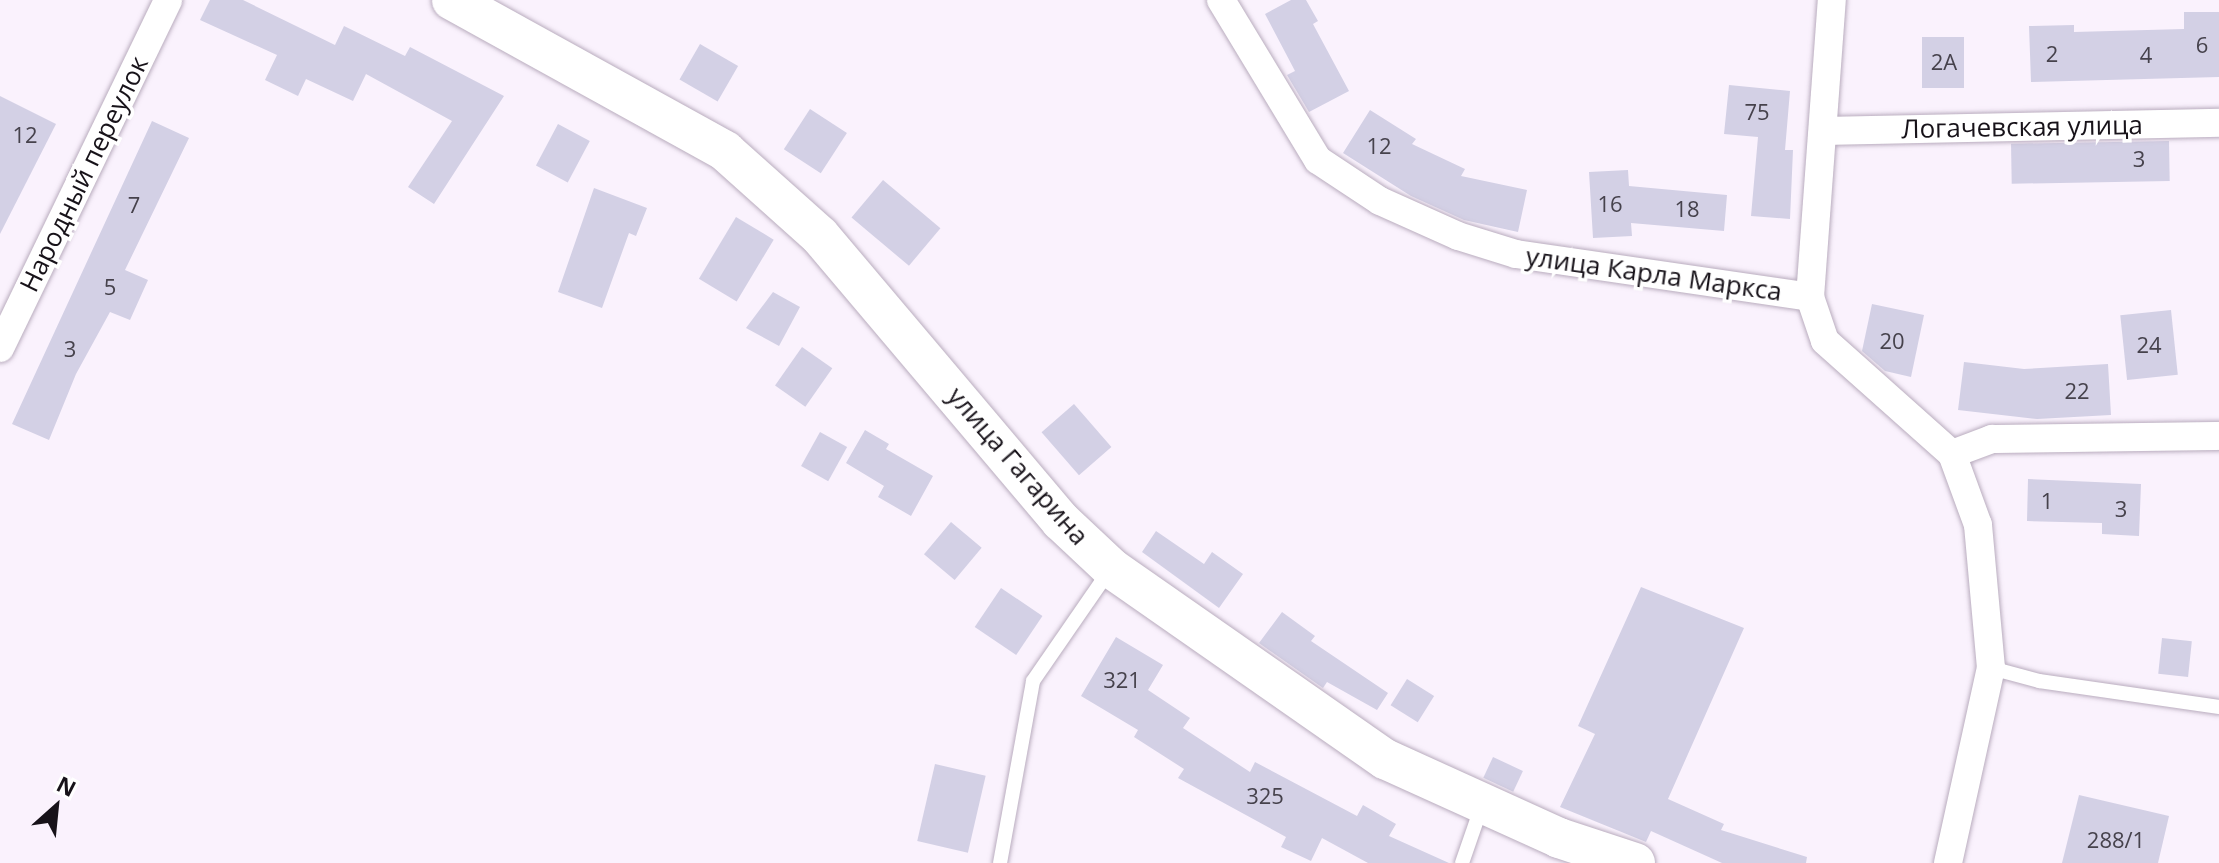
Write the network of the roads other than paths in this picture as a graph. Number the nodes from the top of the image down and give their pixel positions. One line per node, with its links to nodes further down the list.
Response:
1 (168, 0): 8 (street, Народный переулок)
2 (452, 0): 11 (main road, улица Гагарина)
3 (1221, 0): 7 (street, улица Карла Маркса)
4 (1832, 0): 6 (street)
5 (2219, 123): 6 (street, Логачевская улица)
6 (1825, 131): 7 (street)
7 (1810, 297): 10 (street, улица Карла Маркса)
8 (0, 348)
9 (2219, 436): 10 (street)
10 (1952, 454): 12 (street)
11 (1111, 568): 14 (main road, улица Гагарина); 15 (lane)
12 (1991, 668): 13 (lane); 18 (street)
13 (2219, 707)
14 (1483, 803): 16 (lane); 17 (main road, улица Гагарина)
15 (1000, 863)
16 (1462, 863)
17 (1635, 863)
18 (1948, 863)

